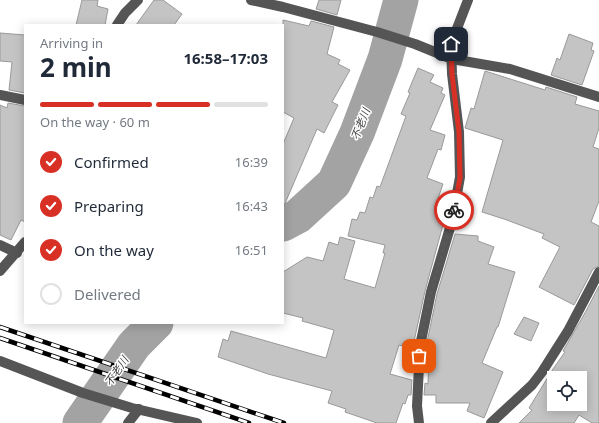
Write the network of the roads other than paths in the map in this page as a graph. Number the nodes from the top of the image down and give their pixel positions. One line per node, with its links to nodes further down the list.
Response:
1 (138, 0): 4 (street)
2 (251, 0): 5 (street)
3 (468, 0): 5 (street)
4 (118, 24)
5 (452, 60): 7 (street); 18 (street)
6 (0, 95): 8 (street)
7 (599, 97)
8 (24, 100)
9 (24, 243): 11 (street)
10 (0, 245): 11 (street)
11 (17, 252): 12 (street)
12 (0, 271)
13 (599, 272): 19 (street)
14 (0, 361): 15 (street)
15 (135, 408): 16 (street); 17 (street)
16 (128, 423)
17 (197, 423)
18 (419, 423)
19 (490, 423)

